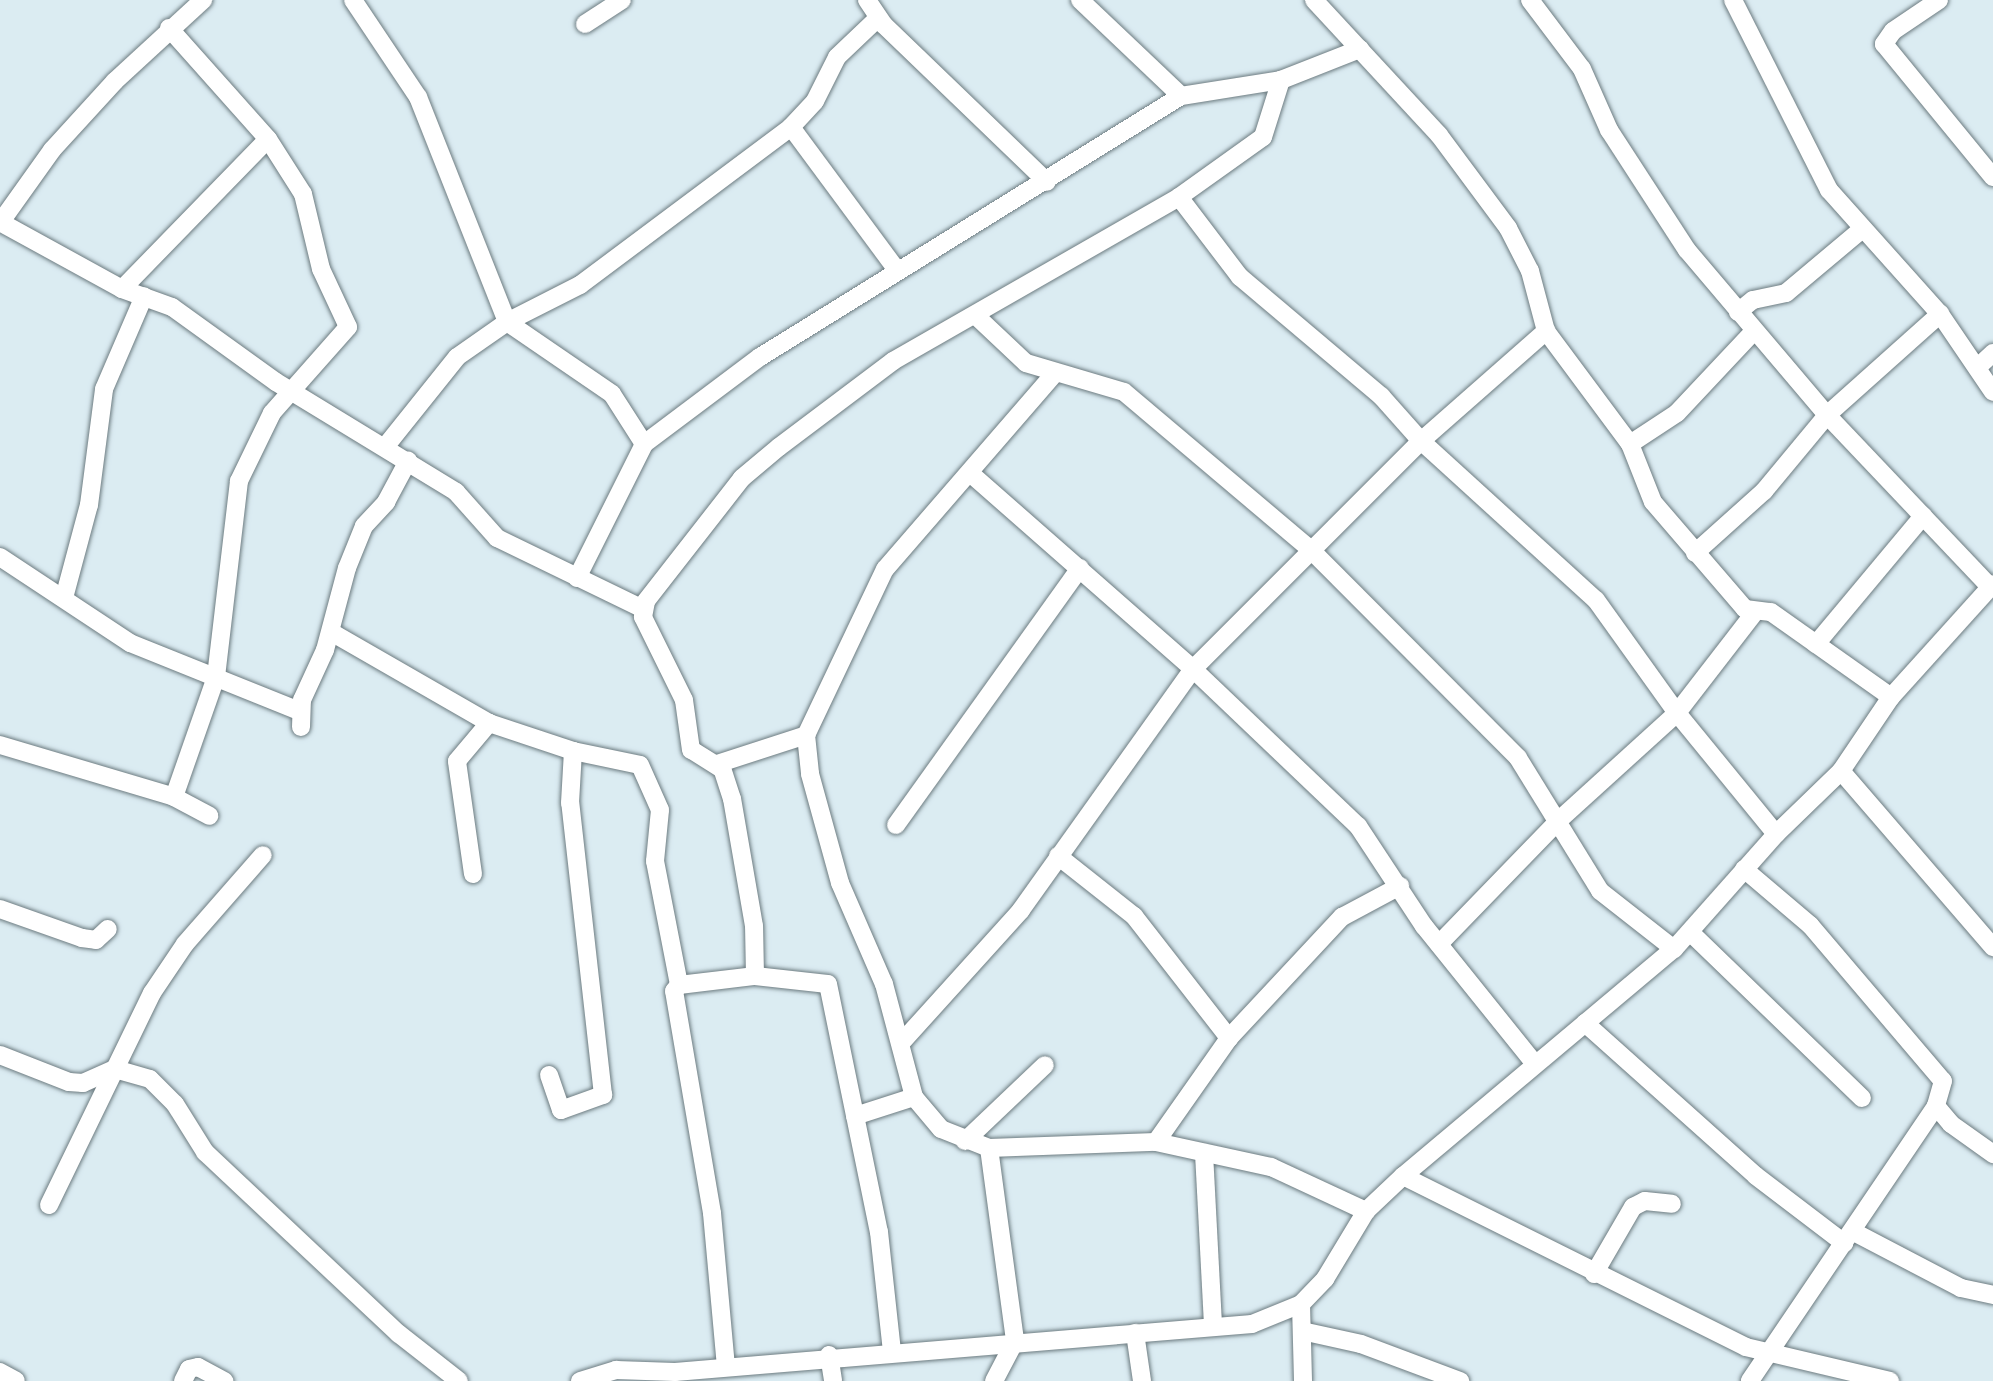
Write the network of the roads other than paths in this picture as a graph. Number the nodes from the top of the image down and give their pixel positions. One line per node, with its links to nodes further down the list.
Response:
1 (203, 0): 12 (street)
2 (353, 0): 29 (street)
3 (622, 0): 11 (street)
4 (867, 0): 10 (street)
5 (1080, 0): 15 (street)
6 (1314, 0): 13 (street)
7 (1530, 0): 26 (street)
8 (1733, 0): 22 (street)
9 (1939, 0): 18 (street)
10 (878, 18): 16 (street); 19 (street)
11 (585, 24)
12 (169, 28): 17 (street); 21 (street)
13 (1360, 49): 14 (street); 30 (street)
14 (1280, 80): 15 (street); 20 (street)
15 (1181, 96): 19 (street)
16 (790, 127): 23 (street); 29 (street)
17 (268, 139): 24 (street); 35 (street)
18 (1993, 177)
19 (1047, 182): 23 (street)
20 (1179, 198): 28 (street); 38 (street)
21 (0, 222): 24 (street)
22 (1861, 230): 26 (street); 27 (street)
23 (896, 269): 39 (street)
24 (122, 289): 25 (street)
25 (144, 296): 35 (street); 51 (street)
26 (1738, 312): 31 (street)
27 (1940, 314): 33 (street); 37 (street)
28 (975, 315): 34 (street); 52 (street)
29 (507, 322): 39 (street); 41 (street)
30 (1546, 331): 38 (street); 40 (street)
31 (1754, 331): 37 (street); 40 (street)
32 (1993, 353): 33 (street)
33 (1979, 366): 36 (street)
34 (1055, 373): 43 (street); 45 (street)
35 (292, 392): 41 (street); 57 (street)
36 (1993, 392)
37 (1827, 415): 44 (street); 46 (street)
38 (1422, 441): 45 (street); 59 (street)
39 (644, 443): 49 (street)
40 (1630, 444): 46 (street)
41 (385, 447): 42 (street)
42 (408, 461): 49 (street); 54 (street)
43 (970, 473): 48 (street); 61 (street)
44 (1923, 516): 50 (street); 55 (street)
45 (1311, 550): 56 (street); 68 (street)
46 (1695, 553): 53 (street)
47 (0, 557): 51 (street)
48 (1080, 568): 56 (street); 69 (street)
49 (577, 578): 52 (street)
50 (1991, 585): 58 (street)
51 (64, 598): 57 (street)
52 (643, 609): 64 (street)
53 (1755, 612): 55 (street); 59 (street)
54 (331, 632): 57 (street); 60 (street)
55 (1816, 644): 58 (street)
56 (1192, 669): 72 (street); 75 (street)
57 (216, 677): 66 (street)
58 (1891, 697): 65 (street)
59 (1677, 713): 68 (street); 70 (street)
60 (489, 723): 63 (street); 74 (street)
61 (806, 736): 64 (street); 86 (street)
62 (0, 745): 66 (street)
63 (573, 751): 83 (street); 91 (street)
64 (717, 764): 82 (street)
65 (1841, 771): 70 (street); 80 (street)
66 (174, 797): 67 (street)
67 (209, 816)
68 (1559, 820): 79 (street); 81 (street)
69 (896, 825)
70 (1776, 834): 73 (street)
71 (263, 855): 90 (street)
72 (1058, 856): 85 (street); 86 (street)
73 (1744, 869): 78 (street); 94 (street)
74 (473, 874)
75 (1400, 886): 79 (street); 85 (street)
76 (0, 909): 77 (street)
77 (108, 929)
78 (1690, 932): 81 (street); 93 (street)
79 (1439, 944): 88 (street)
80 (1993, 947)
81 (1674, 949): 84 (street)
82 (755, 976): 83 (street); 95 (street)
83 (679, 985): 116 (street)
84 (1585, 1023): 88 (street); 105 (street)
85 (1229, 1038): 97 (street)
86 (901, 1043): 92 (street)
87 (0, 1055): 90 (street)
88 (1535, 1064): 101 (street)
89 (1045, 1065): 96 (street)
90 (115, 1069): 103 (street); 122 (street)
91 (549, 1075)
92 (914, 1097): 95 (street); 96 (street)
93 (1862, 1098)
94 (1936, 1106): 100 (street); 105 (street)
95 (855, 1116): 113 (street)
96 (965, 1141): 98 (street)
97 (1156, 1142): 98 (street); 99 (street)
98 (989, 1148): 112 (street)
99 (1204, 1153): 104 (street); 109 (street)
100 (1993, 1154)
101 (1402, 1176): 104 (street); 106 (street)
102 (1672, 1204): 106 (street)
103 (49, 1205)
104 (1366, 1211): 108 (street)
105 (1848, 1237): 107 (street); 114 (street)
106 (1594, 1274): 114 (street)
107 (1993, 1295)
108 (1301, 1304): 109 (street); 110 (street)
109 (1213, 1325): 111 (street)
110 (1302, 1331): 127 (street); 128 (street)
111 (1135, 1333): 112 (street); 126 (street)
112 (1015, 1341): 113 (street); 125 (street)
113 (892, 1351): 115 (street)
114 (1774, 1354): 129 (street); 130 (street)
115 (830, 1355): 116 (street); 124 (street)
116 (726, 1367): 118 (street)
117 (0, 1372): 119 (street)
118 (676, 1376): 123 (street)
119 (16, 1381)
120 (183, 1381): 121 (street)
121 (223, 1381)
122 (459, 1381)
123 (580, 1381)
124 (833, 1381)
125 (994, 1381)
126 (1142, 1381)
127 (1303, 1381)
128 (1460, 1381)
129 (1751, 1381)
130 (1890, 1381)

